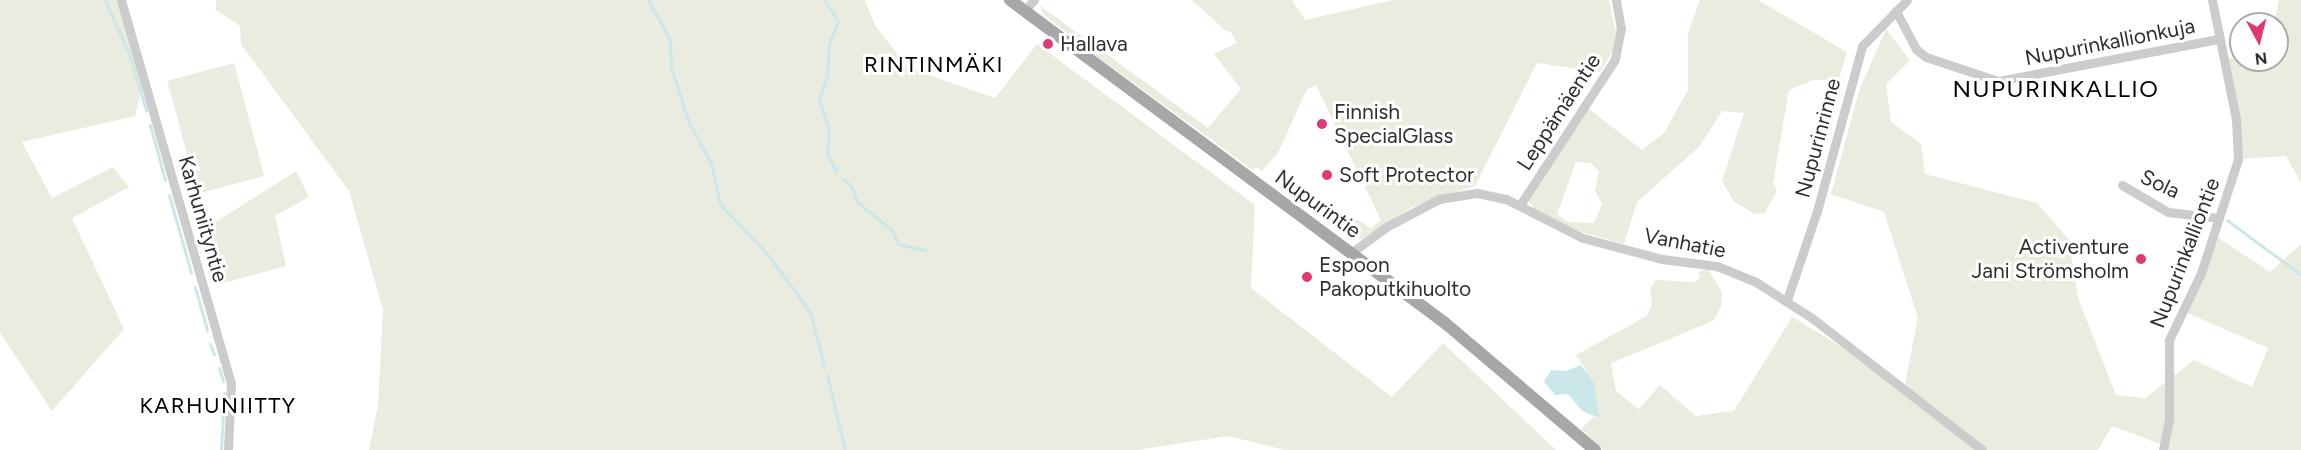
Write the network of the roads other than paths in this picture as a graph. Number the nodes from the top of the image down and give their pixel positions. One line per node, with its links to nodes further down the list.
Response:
1 (121, 0): 15 (street, Karhuniityntie)
2 (1010, 0): 7 (main road, Nupurintie)
3 (1034, 0): 7 (street)
4 (1616, 0): 11 (street, Leppämäentie)
5 (1907, 0): 8 (street, Nupurinrinne)
6 (2212, 0): 9 (street, Nupurinkalliontie)
7 (1024, 10): 13 (main road, Nupurintie)
8 (1896, 11): 9 (street, Nupurinkallionkuja); 14 (street, Nupurinrinne)
9 (2218, 39): 12 (street, Nupurinkalliontie)
10 (2122, 185): 12 (street, Sola)
11 (1520, 205): 13 (street, Vanhatie); 14 (street, Vanhatie)
12 (2219, 218): 18 (street, Nupurinkalliontie)
13 (1351, 253): 16 (main road, Nupurintie)
14 (1787, 300): 17 (street, Vanhatie)
15 (228, 450)
16 (1594, 450)
17 (1982, 450)
18 (2163, 450)

